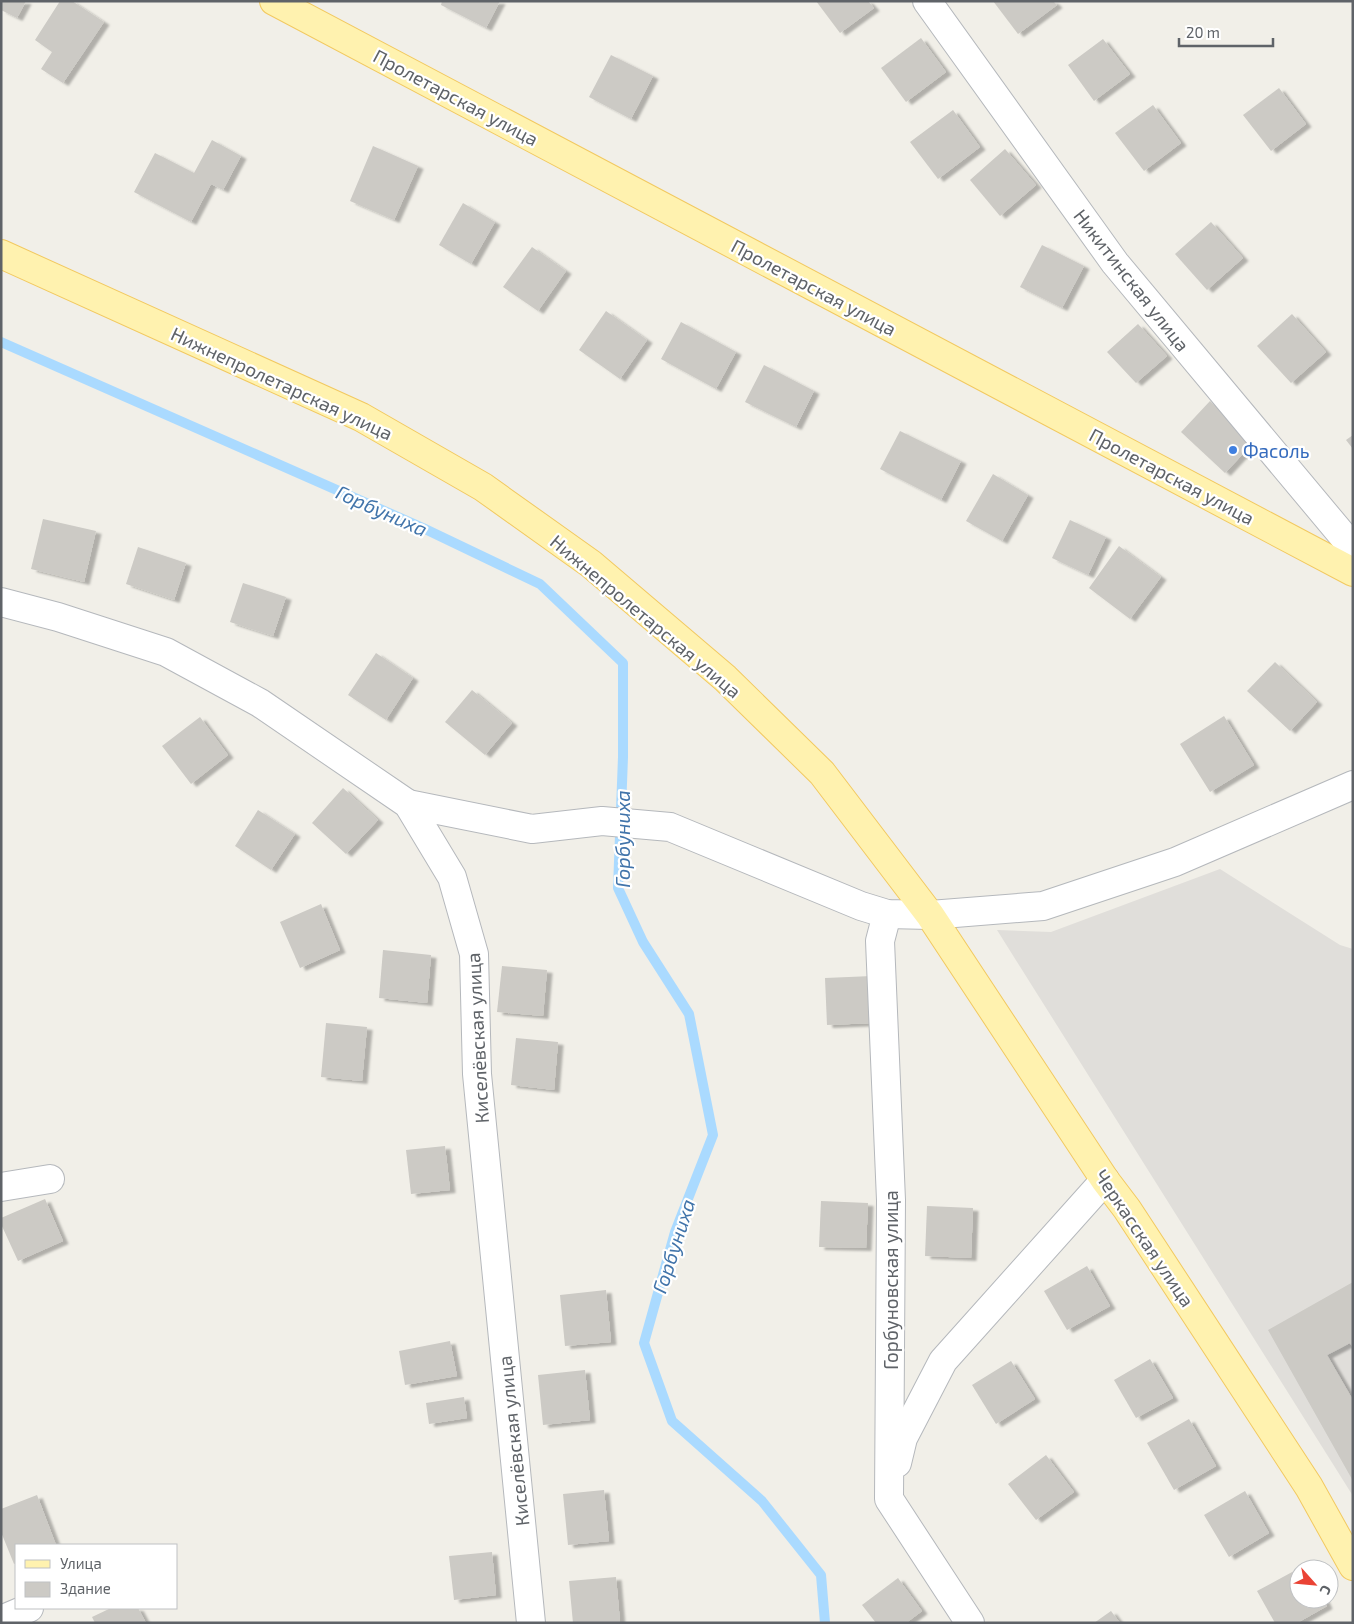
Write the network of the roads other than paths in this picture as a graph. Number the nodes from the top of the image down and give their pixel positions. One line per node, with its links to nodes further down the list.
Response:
1 (274, 1): 5 (main road, Пролетарская улица)
2 (927, 1): 4 (street, Никитинская улица)
3 (1, 254): 10 (main road, Нижнепролетарская улица)
4 (1353, 548)
5 (1353, 572)
6 (1, 602): 8 (street, Киселёвская улица)
7 (1353, 785): 10 (street)
8 (408, 804): 9 (street); 18 (street, Киселёвская улица)
9 (886, 914): 10 (street); 14 (street, Горбуновская улица)
10 (930, 914): 12 (main road, Черкасская улица)
11 (50, 1179): 13 (street)
12 (1105, 1180): 14 (street); 15 (main road, Черкасская улица)
13 (1, 1187)
14 (889, 1499): 19 (street)
15 (1353, 1566)
16 (27, 1609): 17 (street)
17 (1, 1620)
18 (531, 1623)
19 (970, 1623)

